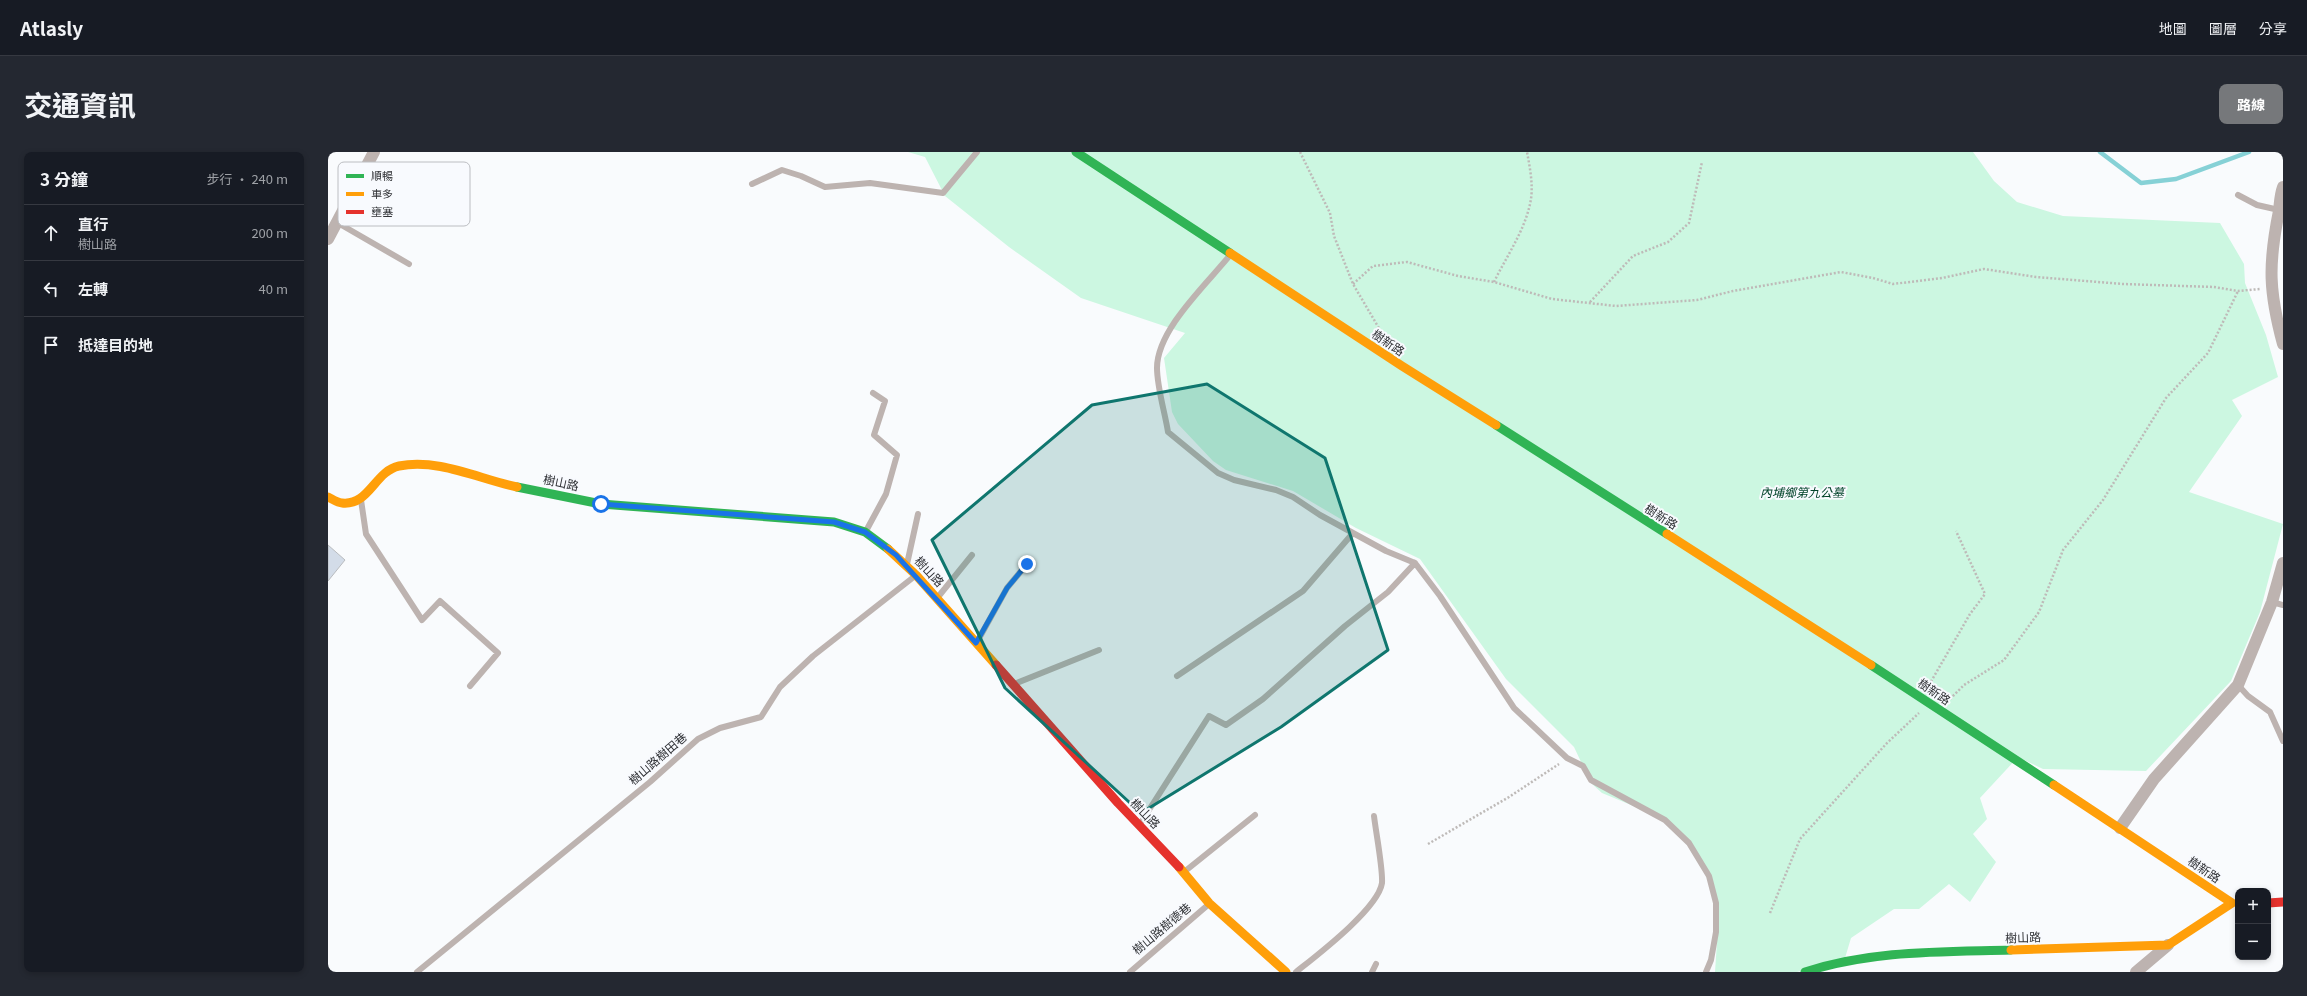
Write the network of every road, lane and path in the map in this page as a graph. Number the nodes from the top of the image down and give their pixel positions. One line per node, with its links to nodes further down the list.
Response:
1 (374, 152): 6 (street)
2 (977, 152): 8 (lane)
3 (1076, 152): 15 (street, 樹新路)
4 (1300, 152): 18 (path)
5 (1527, 152): 17 (path)
6 (369, 162)
7 (1702, 162): 21 (path)
8 (752, 184)
9 (2283, 187): 11 (street)
10 (2238, 195): 11 (lane)
11 (2279, 210): 19 (street)
12 (338, 223): 14 (street)
13 (343, 226): 16 (lane)
14 (328, 239)
15 (1232, 253): 30 (lane); 45 (street, 樹新路)
16 (409, 264)
17 (1494, 282): 18 (path); 21 (path)
18 (1353, 284): 22 (path)
19 (2272, 288): 20 (path); 23 (street)
20 (2238, 291): 21 (path); 46 (path)
21 (1589, 303)
22 (1386, 339)
23 (2283, 344)
24 (873, 393): 29 (lane)
25 (328, 497): 26 (street)
26 (361, 499): 29 (street, 樹山路); 44 (lane)
27 (918, 514): 35 (lane)
28 (1956, 530): 45 (path)
29 (865, 532): 35 (street, 樹山路)
30 (1353, 533): 32 (lane); 41 (lane)
31 (972, 555): 37 (lane)
32 (1415, 562): 48 (lane); 51 (lane)
33 (2283, 563): 38 (street)
34 (1027, 564): 39 (lane)
35 (907, 566): 36 (street, 樹山路)
36 (916, 575): 37 (street, 樹山路); 62 (lane, 樹山路樹田巷)
37 (937, 598): 39 (street, 樹山路)
38 (2278, 604): 43 (street)
39 (976, 643): 42 (street, 樹山路)
40 (1099, 650): 42 (lane)
41 (1177, 676)
42 (1013, 684): 51 (street, 樹山路)
43 (2238, 685): 47 (lane); 52 (street)
44 (470, 686)
45 (1922, 698): 46 (street, 樹新路)
46 (1940, 710): 52 (street, 樹新路); 59 (path)
47 (2283, 741)
48 (1567, 758): 53 (path); 67 (lane)
49 (1255, 815): 54 (lane)
50 (1374, 816): 65 (lane)
51 (1139, 825): 54 (street, 樹山路)
52 (2120, 828): 57 (street, 樹新路)
53 (1428, 844)
54 (1184, 872): 56 (street, 樹山路)
55 (2283, 902): 58 (street)
56 (1209, 903): 63 (lane, 樹山路樹德巷); 64 (street, 樹山路)
57 (2235, 903): 60 (street)
58 (2271, 903)
59 (1770, 913)
60 (2168, 946): 68 (street, 樹山路); 69 (street)
61 (1376, 964): 66 (lane)
62 (417, 972)
63 (1130, 972)
64 (1286, 972)
65 (1296, 972)
66 (1372, 972)
67 (1706, 972)
68 (1805, 972)
69 (2136, 972)

